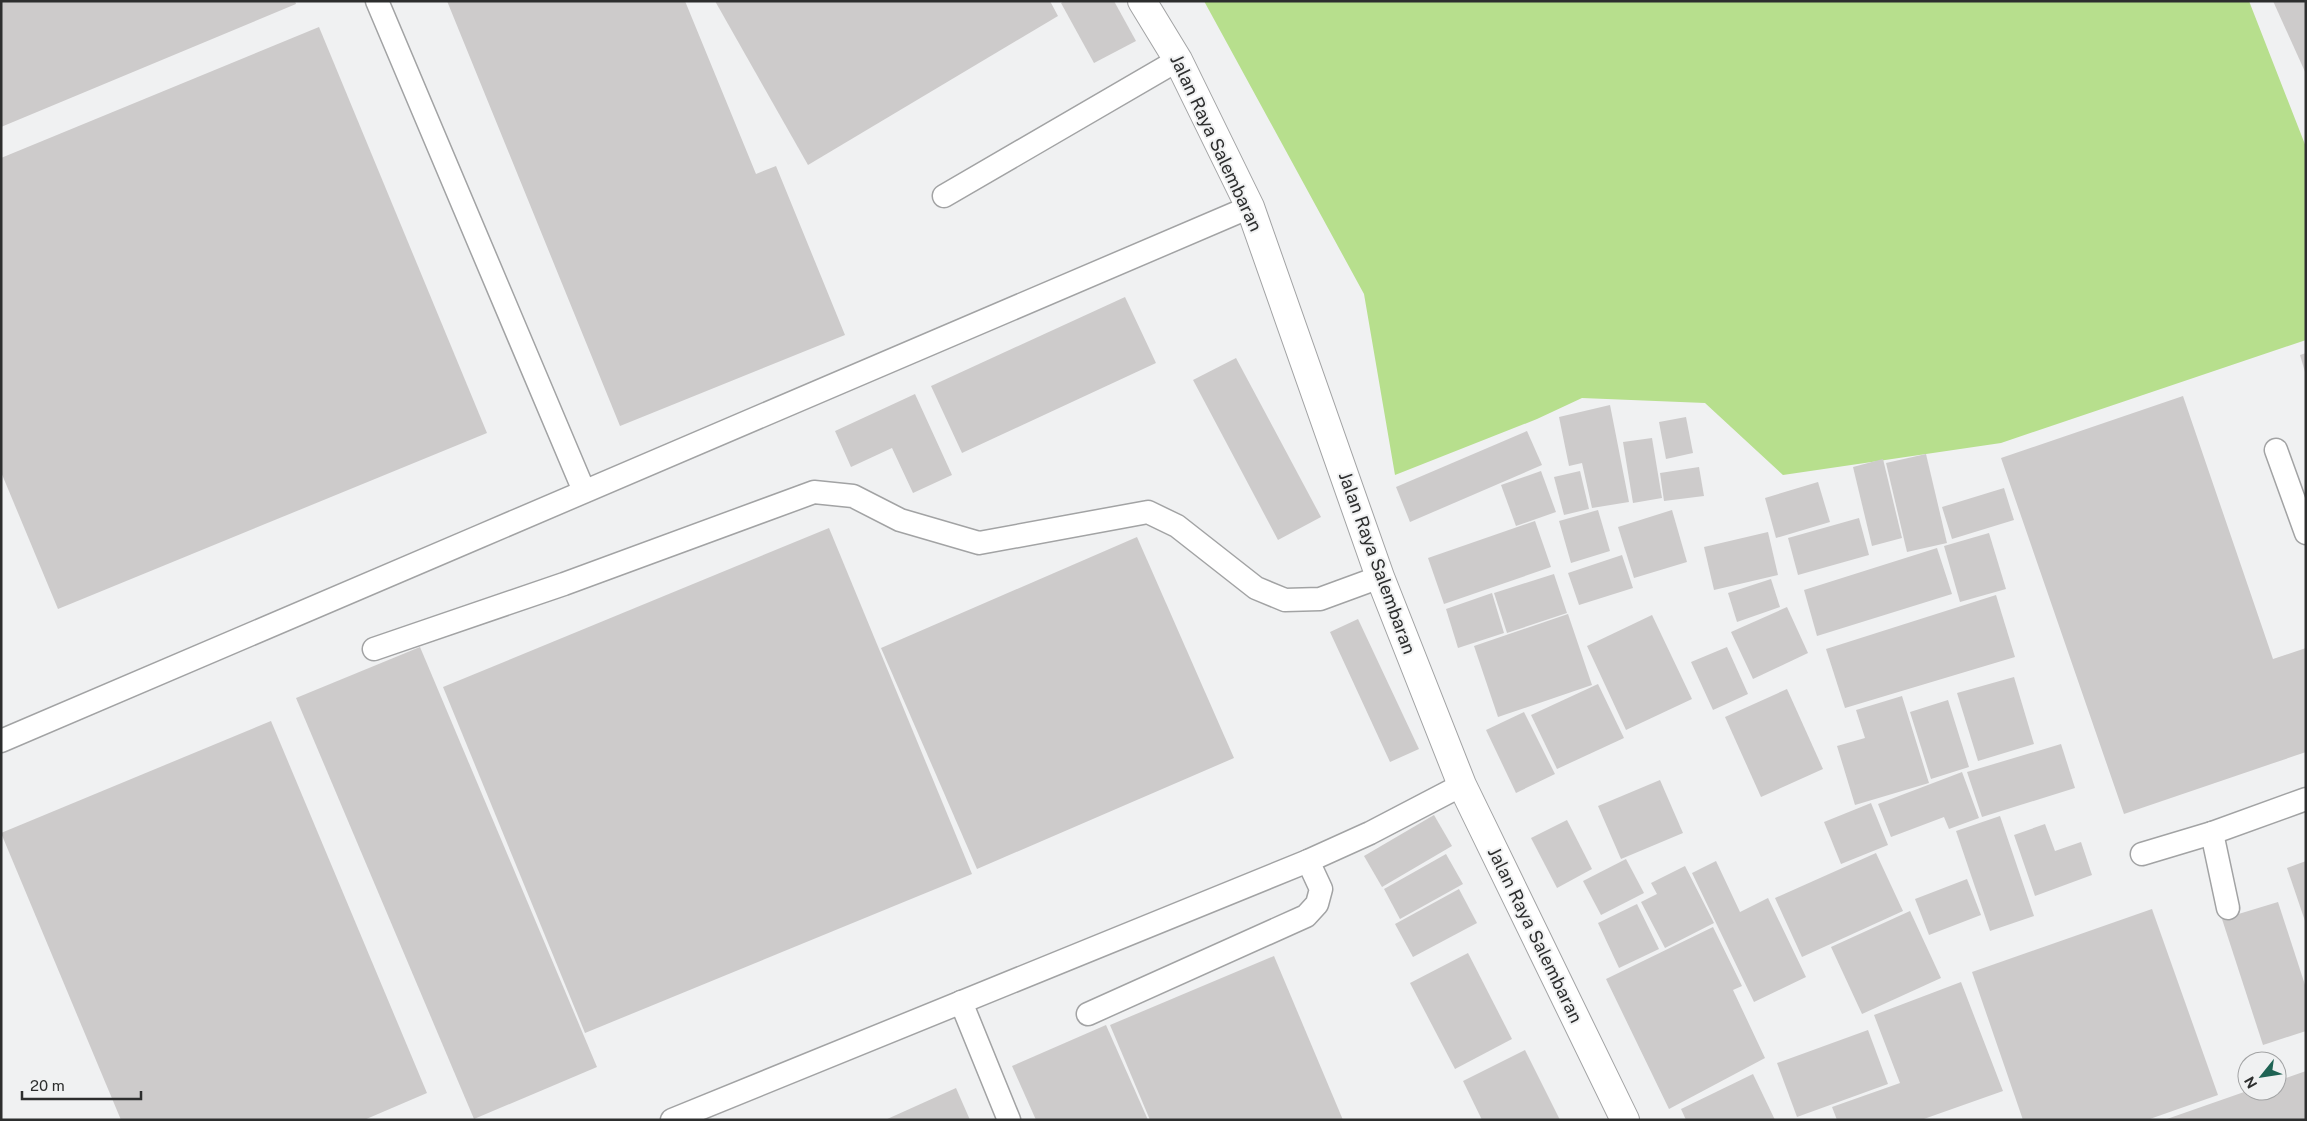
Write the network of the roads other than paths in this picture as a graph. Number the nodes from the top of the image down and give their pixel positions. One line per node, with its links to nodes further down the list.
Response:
1 (377, 1): 7 (lane)
2 (1142, 1): 3 (main road, Jalan Raya Salembaran)
3 (1178, 60): 4 (lane); 5 (main road, Jalan Raya Salembaran)
4 (944, 196)
5 (1250, 207): 7 (lane); 9 (main road, Jalan Raya Salembaran)
6 (2276, 450): 8 (lane)
7 (584, 491): 11 (lane)
8 (2306, 533)
9 (1380, 577): 10 (lane); 12 (main road, Jalan Raya Salembaran)
10 (374, 649)
11 (1, 741)
12 (1462, 785): 16 (lane); 22 (main road, Jalan Raya Salembaran)
13 (2306, 800): 14 (lane)
14 (2212, 833): 15 (lane); 17 (lane)
15 (2142, 854)
16 (1308, 861): 18 (lane); 19 (lane)
17 (2228, 908)
18 (961, 1002): 20 (lane); 21 (lane)
19 (1088, 1014)
20 (672, 1120)
21 (1009, 1120)
22 (1625, 1120)

